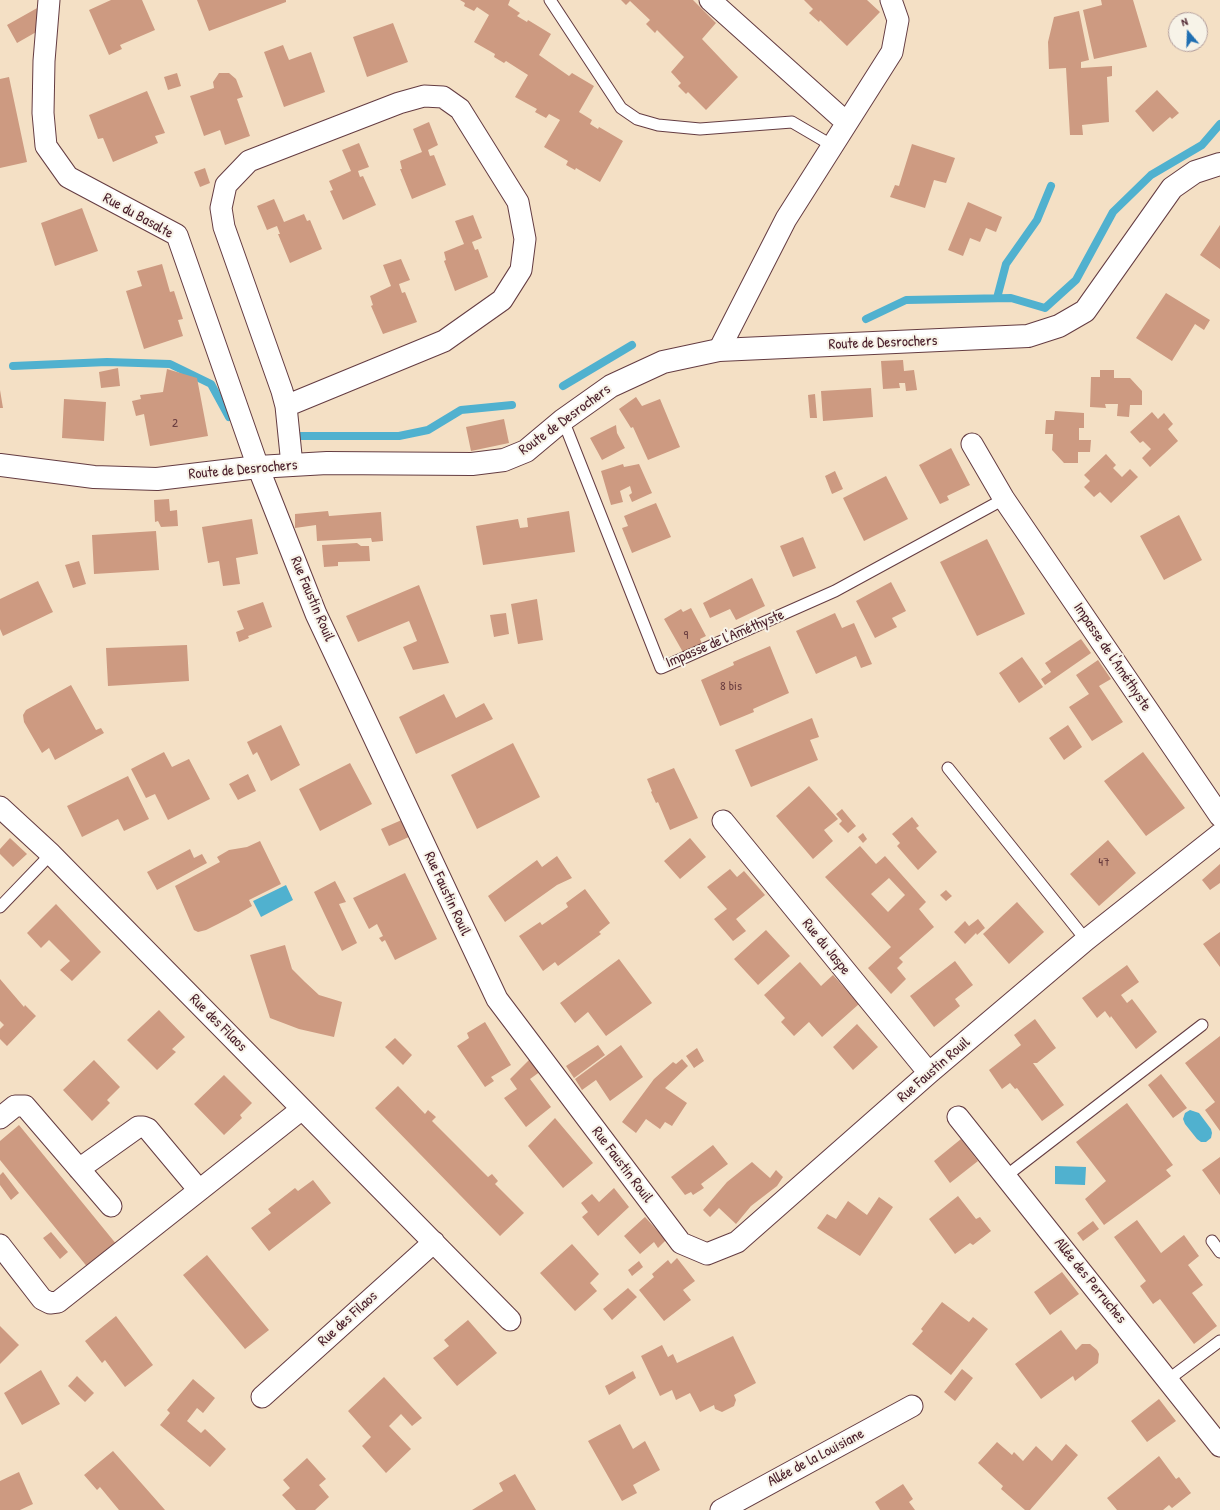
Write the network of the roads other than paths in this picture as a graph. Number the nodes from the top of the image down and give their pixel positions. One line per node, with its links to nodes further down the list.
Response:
1 (49, 0): 14 (street, Rue du Basalte)
2 (550, 0): 6 (lane)
3 (710, 0): 5 (street)
4 (891, 0): 5 (street)
5 (848, 123): 6 (street)
6 (833, 146): 8 (street)
7 (1220, 165): 8 (street, Route de Desrochers)
8 (719, 350): 10 (street, Route de Desrochers)
9 (286, 406): 9 (street); 13 (street)
10 (563, 420): 13 (street, Route de Desrochers); 15 (lane, Impasse de l'Améthyste)
11 (972, 444): 15 (street, Impasse de l'Améthyste)
12 (0, 465): 14 (street, Route de Desrochers)
13 (292, 465): 14 (street, Route de Desrochers)
14 (258, 467): 25 (street, Rue Faustin Rouil)
15 (1004, 499): 18 (street, Impasse de l'Améthyste)
16 (948, 768): 23 (lane)
17 (0, 807): 21 (street, Rue des Filaos)
18 (1220, 816)
19 (723, 821): 25 (street, Rue du Jaspe)
20 (1220, 834): 23 (street, Rue Faustin Rouil)
21 (51, 854): 22 (lane); 26 (street, Rue des Filaos)
22 (0, 906)
23 (1086, 940): 25 (street, Rue Faustin Rouil)
24 (1202, 1025): 30 (lane)
25 (929, 1074)
26 (302, 1109): 31 (street); 34 (street, Rue des Filaos)
27 (958, 1117): 30 (street, Allée des Perruches)
28 (0, 1118): 29 (street)
29 (79, 1169): 31 (street); 32 (street)
30 (1006, 1176): 39 (street, Allée des Perruches)
31 (199, 1190): 35 (street)
32 (111, 1206)
33 (1212, 1241): 36 (lane)
34 (434, 1242): 37 (street, Rue des Filaos); 40 (street, Rue des Filaos)
35 (0, 1245)
36 (1220, 1252)
37 (510, 1320)
38 (1220, 1341): 39 (lane)
39 (1169, 1379): 42 (street, Allée des Perruches)
40 (262, 1397)
41 (912, 1406): 43 (street, Allée de la Louisiane)
42 (1220, 1446)
43 (721, 1510)

